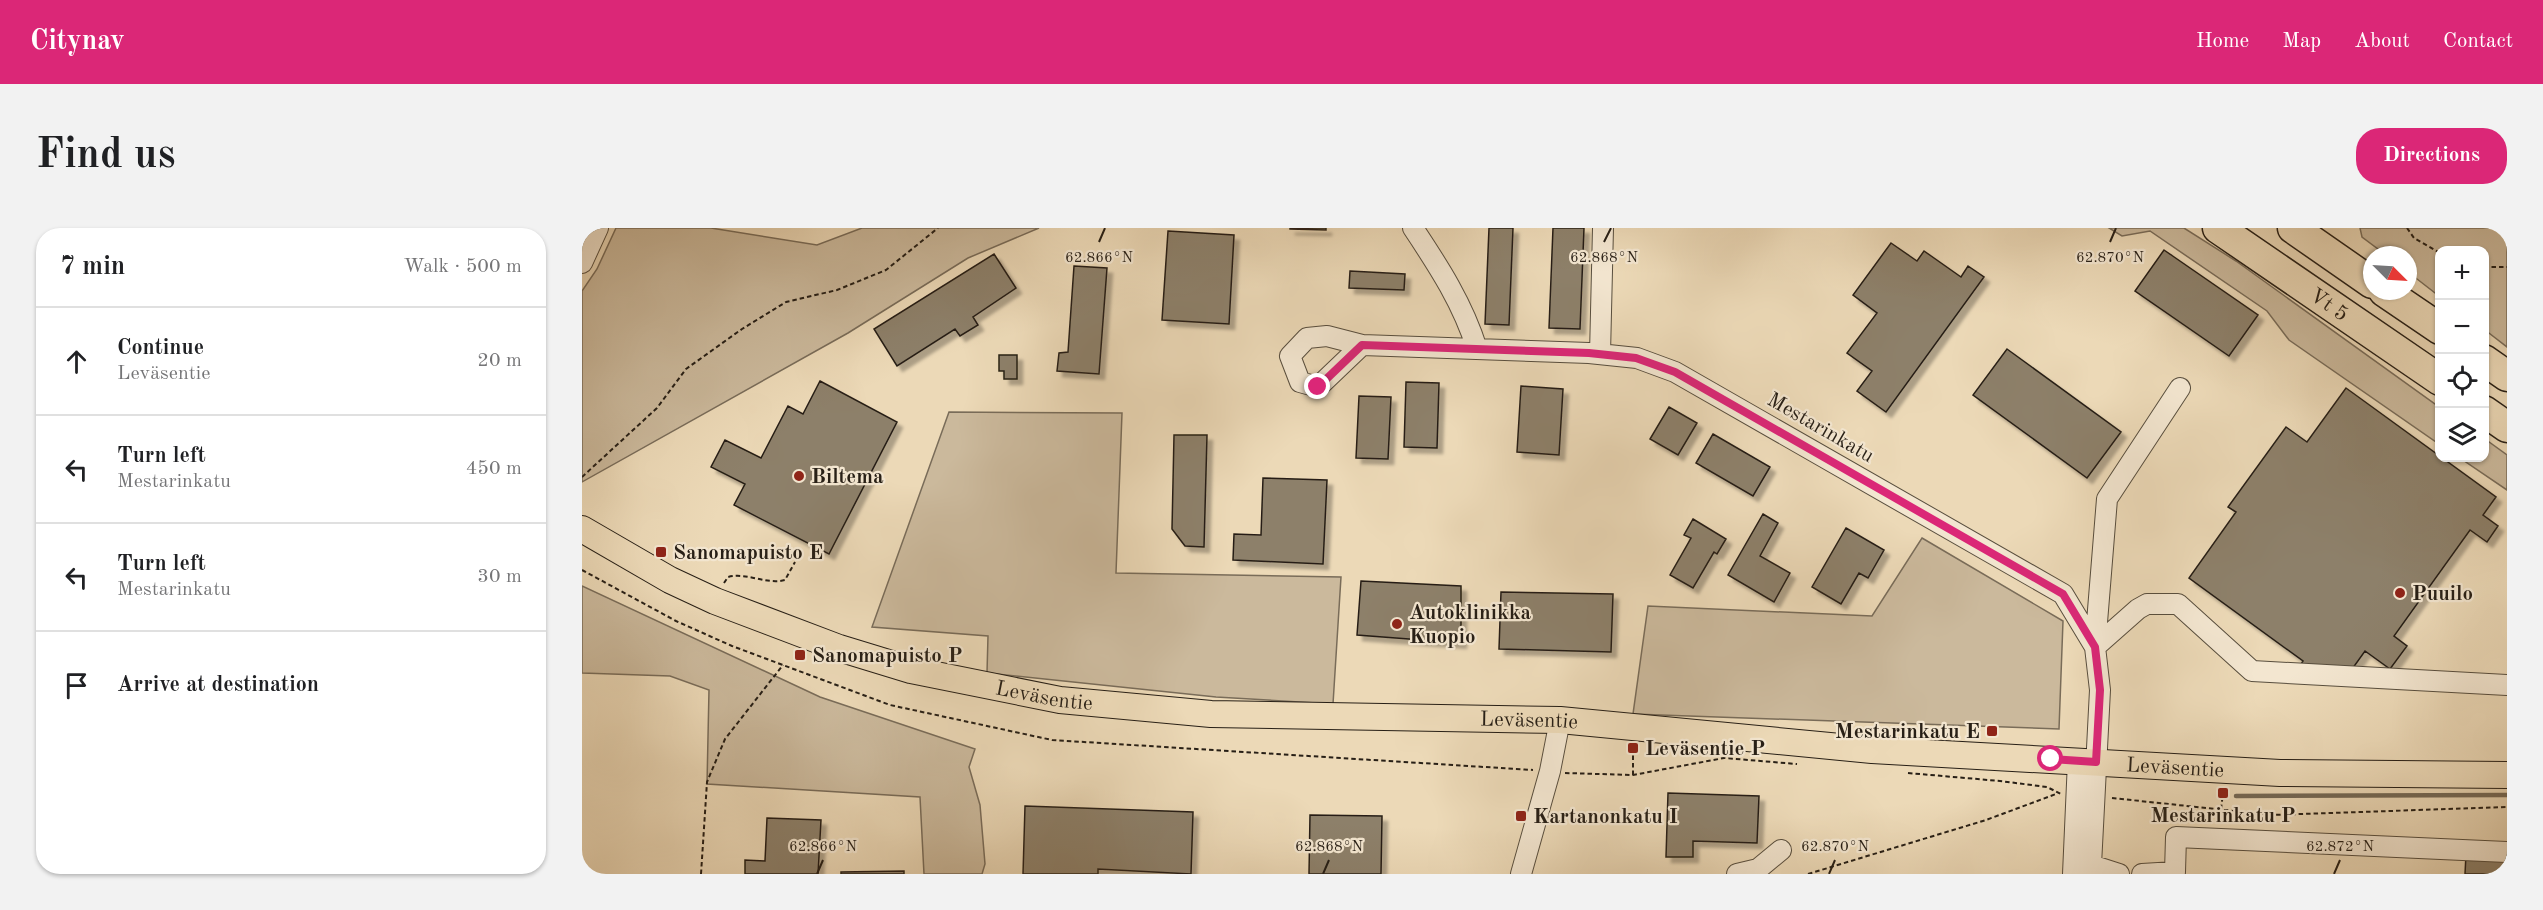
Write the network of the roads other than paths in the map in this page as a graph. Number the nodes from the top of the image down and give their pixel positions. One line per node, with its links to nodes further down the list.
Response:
1 (598, 228): 6 (street)
2 (1413, 228): 11 (street)
3 (1603, 228): 12 (street)
4 (2218, 228): 15 (highway, Vt 5)
5 (2293, 228): 7 (highway, Vt 5)
6 (582, 263)
7 (2363, 277)
8 (2397, 300): 9 (highway)
9 (2435, 326)
10 (1362, 345): 11 (street, Mestarinkatu)
11 (1477, 349): 12 (street, Mestarinkatu)
12 (1600, 354): 20 (street, Mestarinkatu)
13 (2489, 363): 14 (highway)
14 (2507, 376)
15 (2435, 377)
16 (2180, 388): 20 (street)
17 (2489, 414): 18 (highway)
18 (2507, 427)
19 (582, 529): 22 (main road, Leväsentie)
20 (2095, 647): 21 (street); 23 (street, Mestarinkatu)
21 (2507, 685)
22 (1560, 720): 23 (main road, Leväsentie); 29 (street)
23 (2087, 762): 24 (main road, Leväsentie); 25 (street, Mestarinkatu)
24 (2507, 775)
25 (2085, 796): 28 (street); 31 (street)
26 (1781, 850): 30 (street)
27 (2507, 852): 33 (street)
28 (2088, 869): 32 (street)
29 (1521, 874)
30 (1737, 874)
31 (2073, 874)
32 (2119, 874)
33 (2142, 874)

